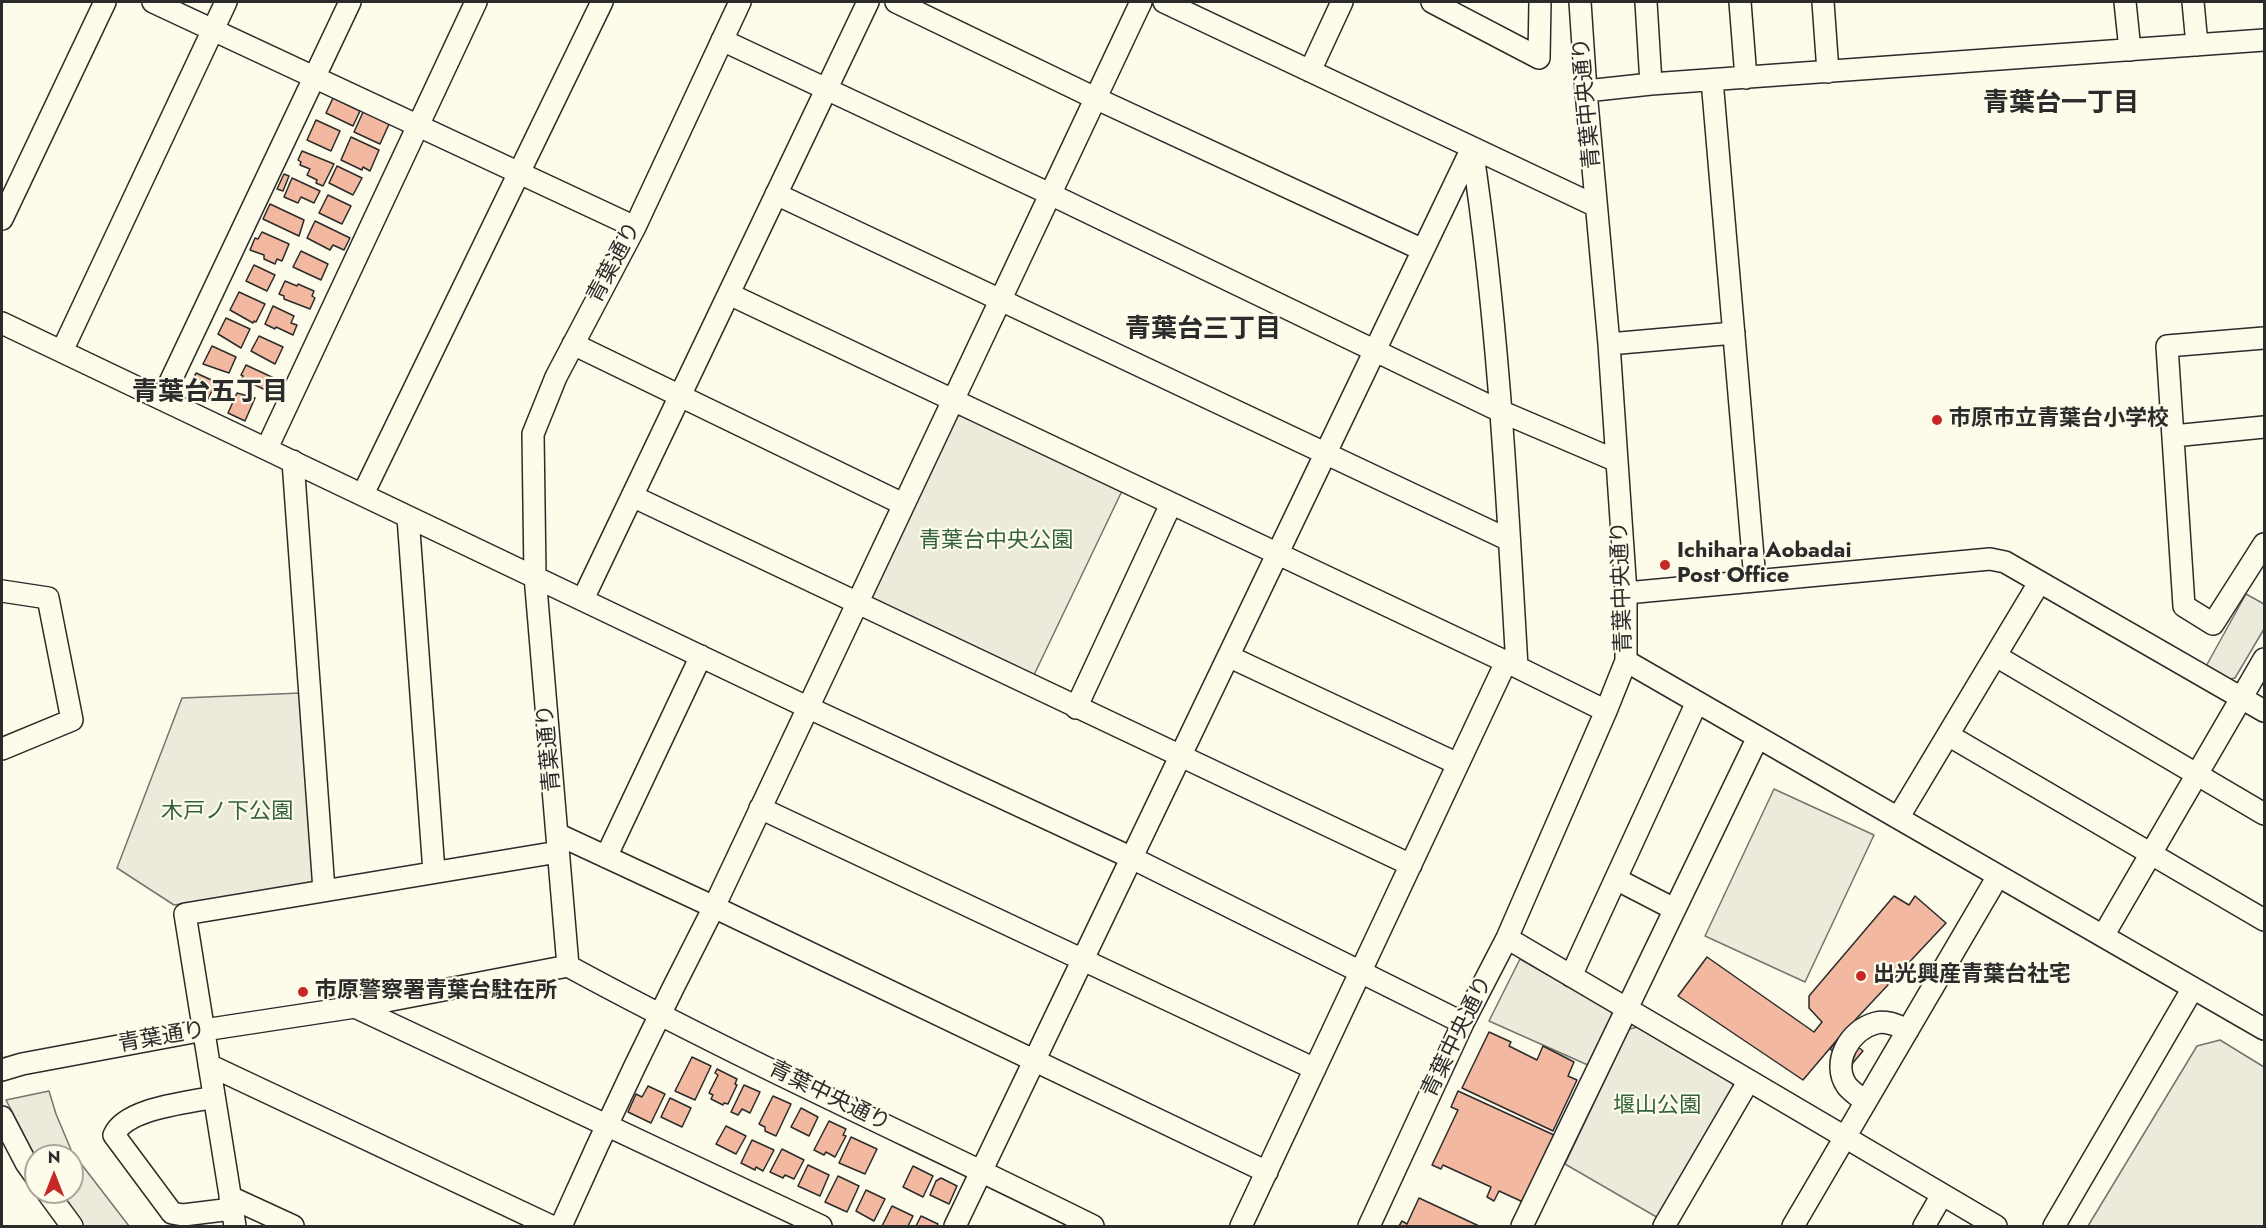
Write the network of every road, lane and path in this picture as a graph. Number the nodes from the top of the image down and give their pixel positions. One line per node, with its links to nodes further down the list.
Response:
1 (105, 2): 41 (street)
2 (153, 2): 21 (street)
3 (226, 2): 21 (street)
4 (350, 2): 28 (street)
5 (476, 2): 35 (street)
6 (602, 2): 37 (street)
7 (740, 2): 22 (street, 青葉通り)
8 (868, 2): 32 (street)
9 (896, 2): 34 (street)
10 (1141, 2): 34 (street)
11 (1164, 2): 26 (street)
12 (1342, 2): 26 (street)
13 (1432, 2): 14 (street)
14 (1540, 2)
15 (1580, 2): 33 (street, 青葉中央通り)
16 (1646, 2): 31 (street)
17 (1740, 2): 29 (street)
18 (1823, 2): 27 (street)
19 (2125, 2): 25 (street)
20 (2193, 2): 24 (street)
21 (213, 30): 28 (street); 51 (street)
22 (722, 40): 32 (street); 42 (street, 青葉通り)
23 (2265, 40): 24 (street)
24 (2197, 45): 25 (street)
25 (2130, 50): 27 (street)
26 (1310, 71): 36 (street)
27 (1828, 72): 29 (street)
28 (314, 77): 35 (street); 54 (street)
29 (1746, 78): 30 (street)
30 (1712, 80): 31 (street); 47 (street)
31 (1652, 84): 33 (street)
32 (826, 89): 38 (street); 39 (street)
33 (1586, 92): 40 (street, 青葉中央通り)
34 (1095, 98): 39 (street); 43 (street)
35 (418, 125): 37 (street); 59 (street)
36 (1472, 147): 40 (street); 43 (street); 56 (street)
37 (519, 173): 42 (street); 63 (street)
38 (776, 194): 44 (street); 45 (street)
39 (1050, 194): 45 (street); 52 (street)
40 (1596, 206): 50 (street, 青葉中央通り)
41 (2, 219)
42 (635, 227): 49 (street, 青葉通り)
43 (1424, 250): 52 (street)
44 (729, 294): 53 (street); 55 (street)
45 (1000, 300): 55 (street); 60 (street)
46 (2, 323): 51 (street)
47 (1734, 333): 50 (street); 72 (street)
48 (2265, 338): 58 (street)
49 (573, 344): 53 (street); 71 (street, 青葉通り)
50 (1609, 344): 62 (street, 青葉中央通り)
51 (62, 351): 54 (street)
52 (1376, 351): 56 (street); 60 (street)
53 (680, 396): 64 (street); 65 (street)
54 (162, 399): 59 (street)
55 (952, 400): 65 (street); 66 (street)
56 (1500, 411): 62 (street); 68 (street)
57 (2265, 427): 58 (street)
58 (2173, 436): 69 (street)
59 (267, 448): 61 (street)
60 (1327, 454): 68 (street); 70 (street)
61 (293, 461): 63 (street); 107 (street)
62 (1617, 461): 75 (street, 青葉中央通り)
63 (363, 494): 67 (street)
64 (632, 496): 76 (street); 77 (street)
65 (903, 504): 77 (street)
66 (1171, 504): 70 (street); 87 (street)
67 (408, 517): 71 (street); 104 (street)
68 (1509, 540): 83 (street)
69 (2265, 544)
70 (1279, 555): 80 (street); 83 (street)
71 (536, 576): 76 (street); 99 (street, 青葉通り)
72 (1755, 580): 73 (street); 75 (street)
73 (2039, 583): 79 (street); 84 (street)
74 (2, 591): 92 (street)
75 (1626, 593): 82 (street, 青葉中央通り)
76 (583, 599): 78 (street)
77 (857, 602): 86 (street); 87 (street)
78 (701, 656): 86 (street); 101 (street)
79 (1996, 656): 90 (street); 95 (street)
80 (1230, 657): 93 (street); 94 (street)
81 (2265, 659): 84 (street)
82 (1626, 661): 85 (street); 88 (street, 青葉中央通り)
83 (1512, 664): 88 (street); 94 (street)
84 (2242, 698): 89 (street); 95 (street)
85 (1697, 702): 91 (street); 106 (street)
86 (807, 707): 96 (street); 102 (street)
87 (1076, 708): 93 (street)
88 (1606, 711): 112 (street, 青葉中央通り)
89 (2265, 711)
90 (1948, 735): 98 (street); 100 (street)
91 (1758, 737): 98 (street); 109 (street)
92 (2, 750)
93 (1180, 757): 102 (street); 103 (street)
94 (1458, 764): 103 (street)
95 (2197, 776): 97 (street); 100 (street)
96 (760, 808): 108 (street); 113 (street)
97 (2265, 814)
98 (1898, 818): 105 (street)
99 (557, 843): 101 (street); 104 (street); 114 (street, 青葉通り)
100 (2151, 854): 110 (street); 111 (street)
101 (606, 857): 108 (street)
102 (1132, 858): 113 (street); 115 (street)
103 (1411, 865): 115 (street)
104 (434, 872): 107 (street)
105 (1998, 876): 111 (street); 124 (street)
106 (1616, 879): 109 (street); 116 (street)
107 (324, 890): 123 (street)
108 (714, 907): 120 (street); 125 (street)
109 (1674, 909): 119 (street)
110 (2265, 920)
111 (2103, 936): 117 (street)
112 (1507, 938): 116 (street); 121 (street, 青葉中央通り)
113 (1082, 960): 125 (street); 127 (street)
114 (568, 966): 118 (street, 青葉通り); 120 (street, 青葉中央通り)
115 (1360, 973): 121 (street); 127 (street)
116 (1571, 976): 119 (street)
117 (2193, 988): 122 (street); 155 (street)
118 (355, 1007): 123 (street, 青葉通り); 133 (street)
119 (1626, 1008): 129 (street); 150 (street)
120 (658, 1015): 133 (street); 136 (street, 青葉中央通り)
121 (1463, 1023): 149 (street, 青葉中央通り)
122 (2265, 1029)
123 (204, 1030): 126 (street); 128 (street, 青葉通り)
124 (1908, 1030): 131 (street); 131 (street)
125 (1034, 1060): 136 (street); 137 (street)
126 (209, 1065): 130 (street); 143 (street)
127 (1315, 1069): 137 (street)
128 (2, 1070)
129 (1748, 1082): 134 (street); 151 (street)
130 (214, 1097): 140 (street); 140 (street)
131 (1865, 1102): 134 (street)
132 (2, 1116): 135 (street)
133 (606, 1124): 144 (street); 145 (street)
134 (1845, 1137): 138 (street); 152 (street)
135 (24, 1159)
136 (982, 1171): 146 (street); 147 (street, 青葉中央通り)
137 (1267, 1172): 148 (street)
138 (1942, 1195): 153 (street); 154 (street)
139 (56, 1204): 141 (street)
140 (232, 1211): 142 (street)
141 (72, 1227)
142 (293, 1227)
143 (551, 1227)
144 (561, 1227)
145 (821, 1227)
146 (955, 1227)
147 (1093, 1227)
148 (1241, 1227)
149 (1369, 1227)
150 (1522, 1227)
151 (1664, 1227)
152 (1793, 1227)
153 (1924, 1227)
154 (1996, 1227)
155 (2054, 1227)

